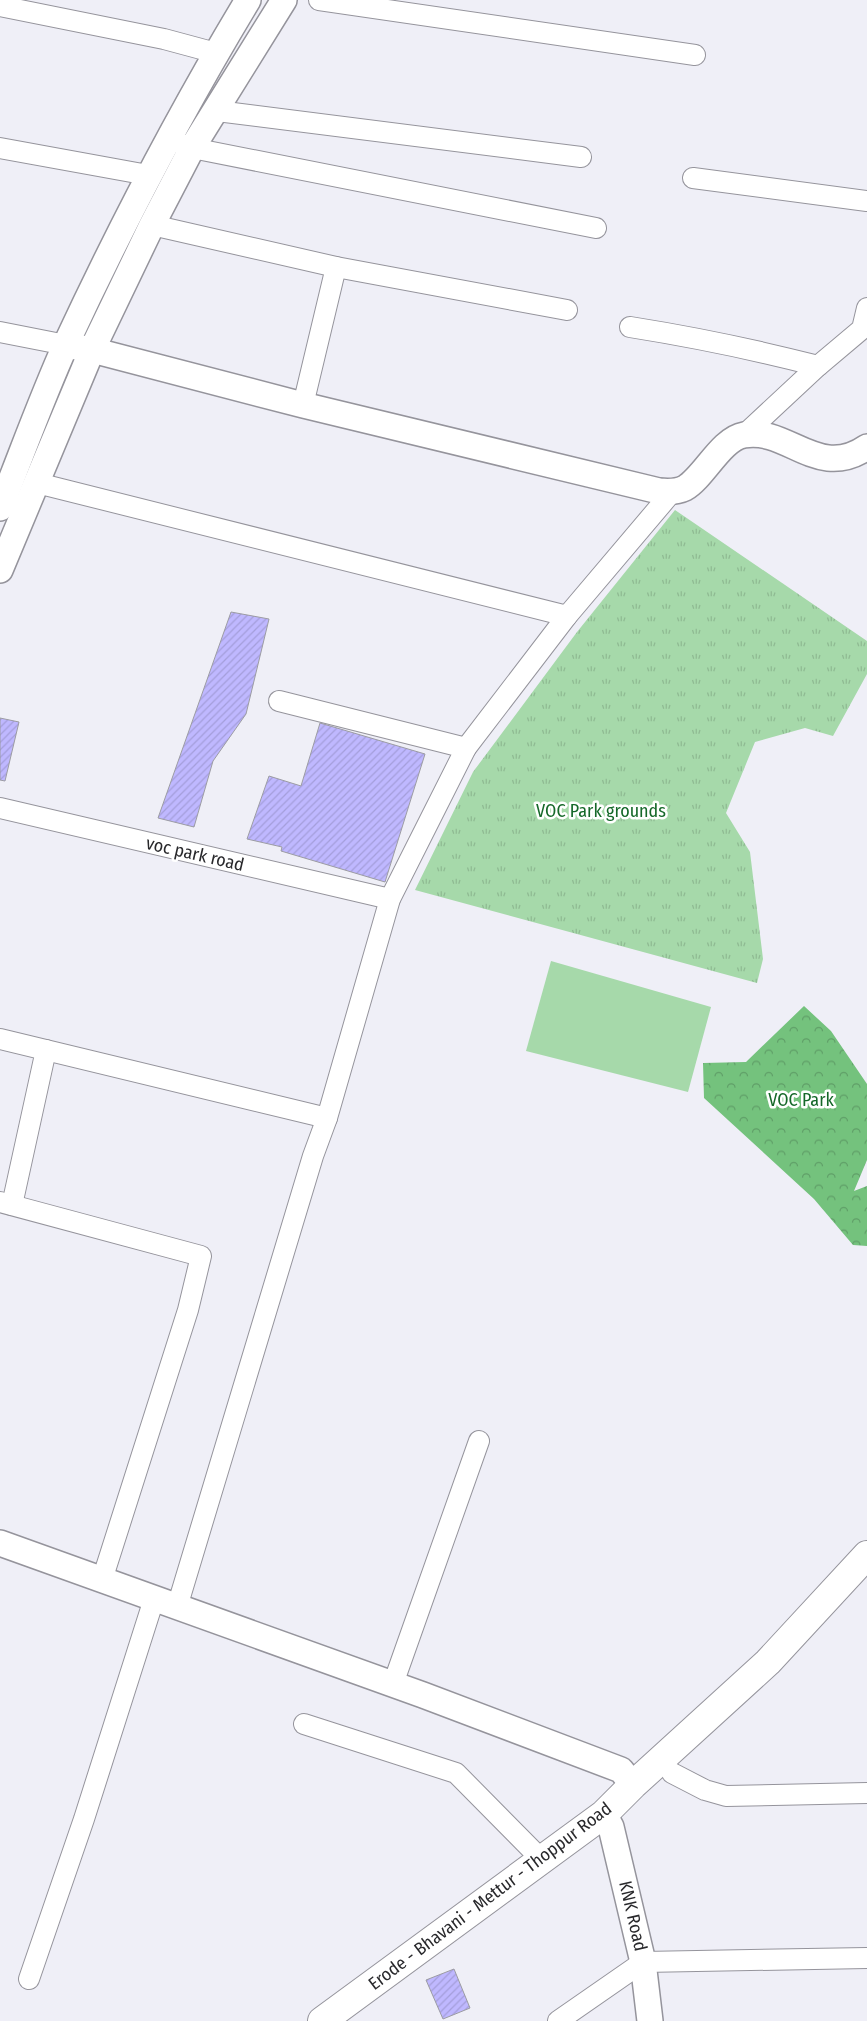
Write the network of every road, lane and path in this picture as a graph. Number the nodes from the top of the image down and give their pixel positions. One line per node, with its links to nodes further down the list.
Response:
1 (248, 0): 5 (main road)
2 (284, 0): 7 (main road)
3 (319, 0): 6 (street)
4 (0, 6): 5 (street)
5 (216, 53): 8 (main road)
6 (695, 55)
7 (217, 111): 10 (main road); 11 (street)
8 (168, 139): 10 (street); 12 (main road)
9 (0, 148): 12 (street)
10 (192, 148): 15 (main road); 16 (street)
11 (581, 157)
12 (148, 175): 22 (main road)
13 (693, 178): 14 (street)
14 (867, 202)
15 (152, 226): 17 (street); 23 (main road)
16 (596, 228)
17 (336, 267): 19 (street); 25 (street)
18 (867, 308): 24 (street)
19 (567, 310)
20 (630, 327): 24 (street)
21 (0, 332): 22 (street)
22 (66, 345): 23 (main road); 30 (main road)
23 (92, 350): 25 (main road); 28 (main road)
24 (818, 366): 26 (street)
25 (303, 405): 29 (main road)
26 (745, 434): 27 (main road); 29 (main road)
27 (867, 447)
28 (37, 483): 31 (main road); 32 (street)
29 (672, 492): 32 (street)
30 (0, 508)
31 (0, 570)
32 (567, 616): 34 (street)
33 (279, 701): 34 (street)
34 (466, 748): 36 (street)
35 (0, 808): 36 (street, voc park road)
36 (390, 899): 39 (street)
37 (0, 1039): 38 (street)
38 (46, 1050): 39 (street); 40 (street)
39 (327, 1118): 46 (street)
40 (6, 1203): 45 (street)
41 (479, 1441): 47 (street)
42 (0, 1543): 45 (main road)
43 (867, 1555): 50 (highway, Erode - Bhavani - Mettur - Thoppur Road)
44 (867, 1574): 49 (highway, Erode - Bhavani - Mettur - Thoppur Road)
45 (102, 1580): 46 (main road)
46 (165, 1603): 47 (main road); 56 (street)
47 (393, 1684): 50 (main road)
48 (304, 1724): 53 (street)
49 (672, 1773): 51 (street); 52 (highway, Erode - Bhavani - Mettur - Thoppur Road)
50 (633, 1785): 52 (highway, Erode - Bhavani - Mettur - Thoppur Road)
51 (867, 1793)
52 (608, 1820): 53 (highway, Erode - Bhavani - Mettur - Thoppur Road); 55 (main road, KNK Road); 58 (highway, Erode - Bhavani - Mettur - Thoppur Road)
53 (542, 1860): 57 (highway, Erode - Bhavani - Mettur - Thoppur Road)
54 (867, 1958): 55 (street)
55 (643, 1962): 59 (street); 60 (main road, KNK Road)
56 (29, 1979)
57 (322, 2021)
58 (349, 2021)
59 (558, 2021)
60 (650, 2021)

